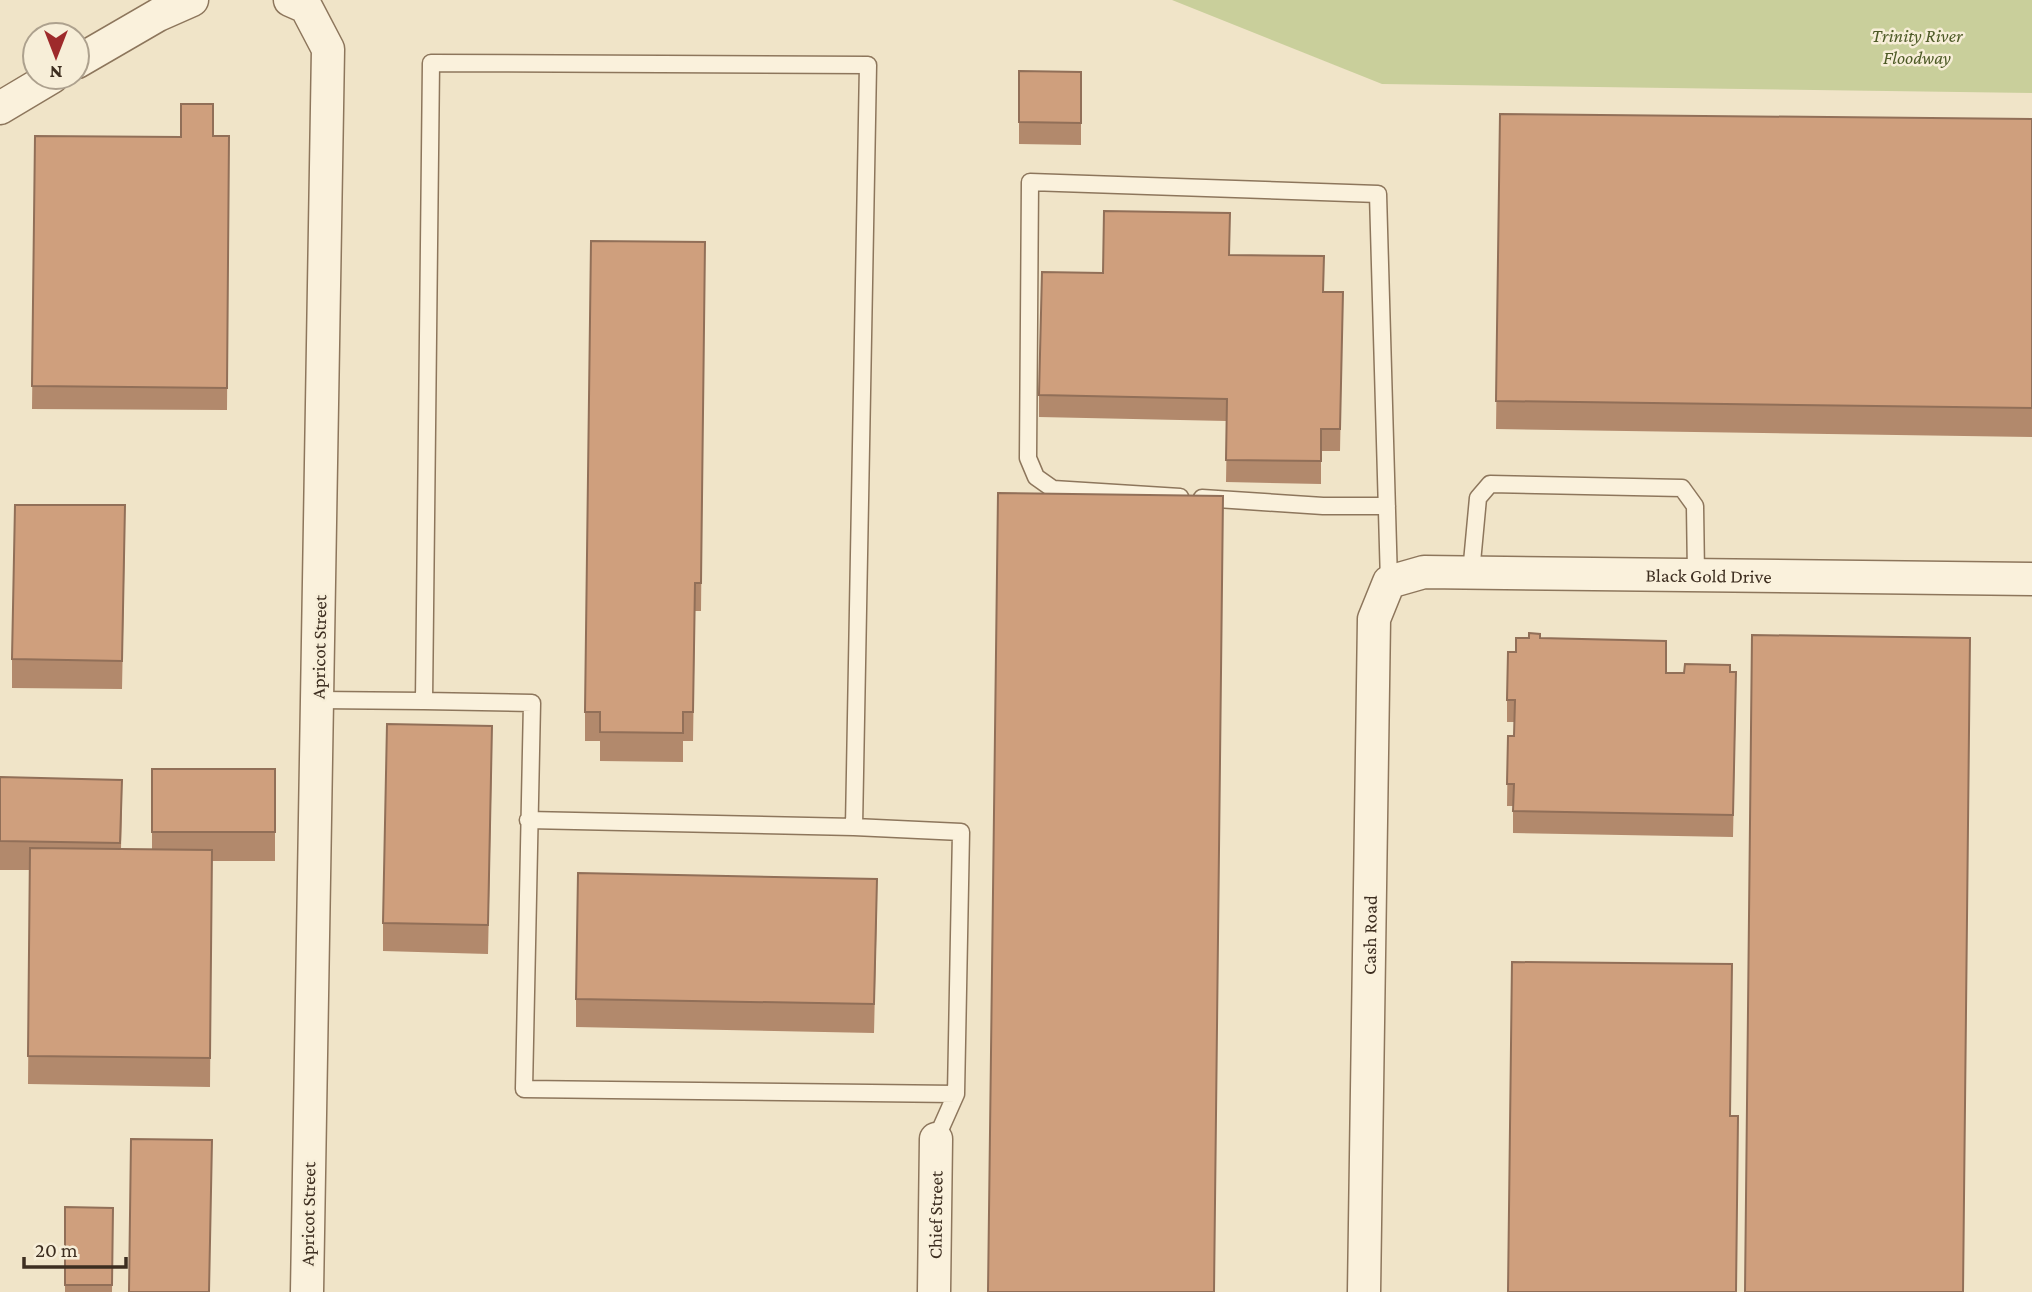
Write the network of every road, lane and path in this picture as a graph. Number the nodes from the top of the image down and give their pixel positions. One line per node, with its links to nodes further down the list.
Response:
1 (192, 0): 3 (street)
2 (298, 4): 11 (street, Apricot Street)
3 (91, 54)
4 (29, 91): 5 (street)
5 (0, 108)
6 (1387, 506): 6 (lane); 10 (lane)
7 (1471, 573): 8 (street, Black Gold Drive); 8 (lane); 10 (street, Black Gold Drive)
8 (1696, 575): 9 (street, Black Gold Drive)
9 (2032, 579)
10 (1389, 582): 19 (street, Cash Road)
11 (318, 700): 12 (lane); 17 (street, Apricot Street)
12 (425, 701): 13 (lane); 14 (lane)
13 (528, 820): 14 (lane); 15 (lane)
14 (854, 827): 15 (lane)
15 (956, 1094): 16 (lane)
16 (936, 1139): 18 (street, Chief Street)
17 (307, 1292)
18 (934, 1292)
19 (1364, 1292)

